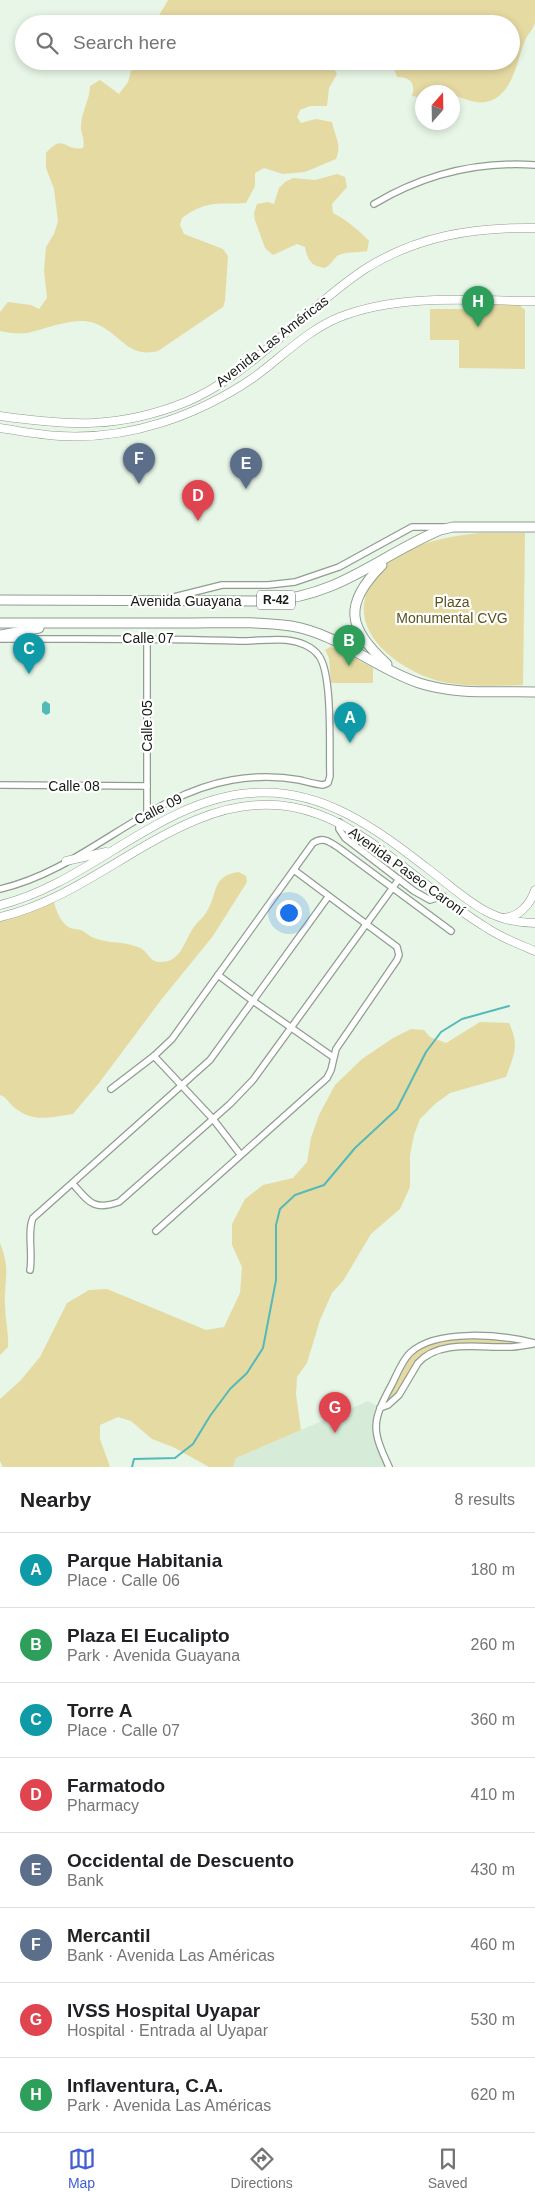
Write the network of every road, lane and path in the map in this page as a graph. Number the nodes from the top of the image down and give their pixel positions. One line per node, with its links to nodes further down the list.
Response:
1 (535, 165): 2 (street)
2 (374, 204)
3 (535, 228): 5 (street, Avenida Las Américas)
4 (535, 301): 6 (street, Avenida Las Américas)
5 (186, 402): 6 (street); 8 (street, Avenida Las Américas)
6 (191, 412): 10 (street, Avenida Las Américas)
7 (0, 416): 8 (street, Avenida Las Américas)
8 (40, 422): 10 (street)
9 (0, 428): 10 (street, Avenida Las Américas)
10 (40, 433)
11 (453, 526): 12 (main road, Avenida Guayana / R-42); 13 (main road, Avenida Guayana / R-42); 15 (street)
12 (535, 527)
13 (398, 552): 15 (main road, Avenida Guayana / R-42); 21 (main road)
14 (0, 600): 15 (main road, Avenida Guayana / R-42)
15 (160, 601)
16 (0, 623): 17 (main road, Avenida Guayana / R-42)
17 (72, 623): 18 (main road); 21 (main road, Avenida Guayana / R-42)
18 (0, 635)
19 (147, 638): 20 (street, Calle 07); 23 (street, Calle 07); 25 (street, Calle 05)
20 (0, 639)
21 (397, 672): 22 (main road, Avenida Guayana / R-42)
22 (535, 692)
23 (328, 783): 26 (street, Calle 09)
24 (0, 785): 25 (street, Calle 08)
25 (147, 786): 26 (street, Calle 05)
26 (148, 814): 29 (street, Calle 09)
27 (339, 822): 31 (street); 35 (street, Avenida Paseo Caroní); 38 (street, Avenida Paseo Caroní)
28 (124, 844): 29 (street); 37 (street, Avenida Paseo Caroní); 39 (street, Avenida Paseo Caroní)
29 (66, 861): 32 (street, Calle 09)
30 (294, 870): 33 (street); 36 (street); 44 (street)
31 (399, 879): 33 (street); 35 (street)
32 (0, 889)
33 (392, 889): 41 (street); 42 (street)
34 (535, 890): 39 (street)
35 (443, 896): 43 (street, Avenida Paseo Caroní)
36 (328, 897): 41 (street); 45 (street)
37 (0, 905)
38 (0, 917)
39 (498, 918): 40 (street, Avenida Paseo Caroní)
40 (535, 923)
41 (366, 925): 46 (street); 48 (street)
42 (451, 931)
43 (535, 950)
44 (218, 974): 45 (street); 47 (street)
45 (253, 1001): 46 (street); 49 (street)
46 (290, 1028): 48 (street); 51 (street)
47 (154, 1056): 49 (street); 50 (street)
48 (333, 1057): 52 (street)
49 (182, 1086): 51 (street); 53 (street)
50 (111, 1089)
51 (213, 1119): 52 (street); 53 (street)
52 (240, 1154): 54 (street)
53 (73, 1184): 55 (street)
54 (156, 1231)
55 (30, 1270)
56 (380, 1408): 56 (street); 57 (street)
57 (389, 1467)

